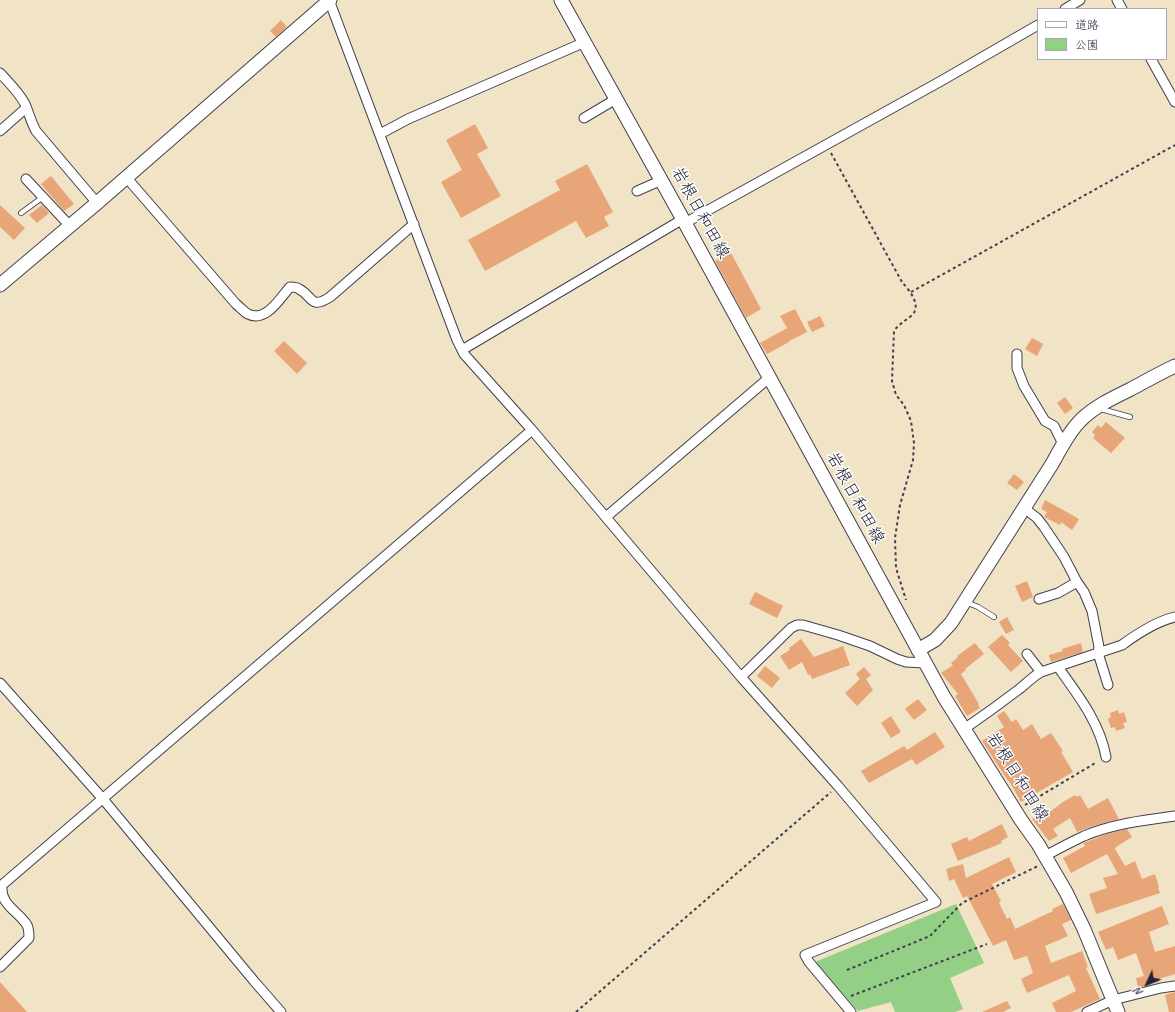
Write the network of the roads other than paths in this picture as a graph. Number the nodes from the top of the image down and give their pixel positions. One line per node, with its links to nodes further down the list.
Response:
1 (330, 0): 14 (street); 15 (main road)
2 (561, 0): 6 (main road, 岩根日和田線)
3 (1080, 0): 4 (street)
4 (1067, 8)
5 (1037, 25): 22 (street)
6 (584, 42): 9 (main road, 岩根日和田線); 14 (street)
7 (1151, 60): 10 (street)
8 (0, 73): 11 (street)
9 (616, 99): 12 (street); 17 (main road, 岩根日和田線)
10 (1175, 102)
11 (26, 108): 13 (street); 20 (street)
12 (584, 118)
13 (0, 131)
14 (380, 134): 23 (street)
15 (126, 177): 20 (main road); 23 (street)
16 (26, 179): 19 (street)
17 (662, 180): 18 (street); 22 (main road, 岩根日和田線)
18 (637, 191)
19 (43, 197): 21 (lane); 24 (street)
20 (97, 203): 24 (main road)
21 (21, 213)
22 (684, 221): 26 (street); 29 (main road, 岩根日和田線)
23 (414, 224): 26 (street)
24 (70, 226): 25 (main road)
25 (0, 285)
26 (462, 350): 32 (street)
27 (1017, 354): 33 (street)
28 (1175, 366): 30 (main road)
29 (770, 377): 35 (street); 41 (main road, 岩根日和田線)
30 (1097, 407): 31 (lane); 33 (main road)
31 (1130, 417)
32 (532, 430): 35 (street); 52 (street)
33 (1063, 444): 34 (main road)
34 (1024, 508): 36 (street); 38 (main road)
35 (606, 517): 47 (street)
36 (1077, 582): 37 (street); 42 (street)
37 (1039, 598)
38 (965, 601): 39 (lane); 41 (main road)
39 (994, 617)
40 (1175, 617): 42 (street)
41 (918, 650): 44 (main road, 岩根日和田線)
42 (1098, 653): 45 (street); 49 (street)
43 (1027, 654): 46 (street)
44 (925, 663): 47 (street); 50 (main road, 岩根日和田線)
45 (1058, 667): 46 (street); 51 (street)
46 (1041, 672): 50 (street)
47 (741, 677): 59 (street)
48 (0, 683): 52 (street)
49 (1108, 685)
50 (964, 729): 54 (main road, 岩根日和田線)
51 (1106, 757)
52 (103, 799): 55 (street); 58 (street)
53 (1175, 816): 54 (street)
54 (1046, 858): 57 (main road, 岩根日和田線)
55 (0, 967)
56 (1175, 986): 57 (street)
57 (1116, 1006): 60 (street)
58 (281, 1012)
59 (851, 1012)
60 (1087, 1012)

